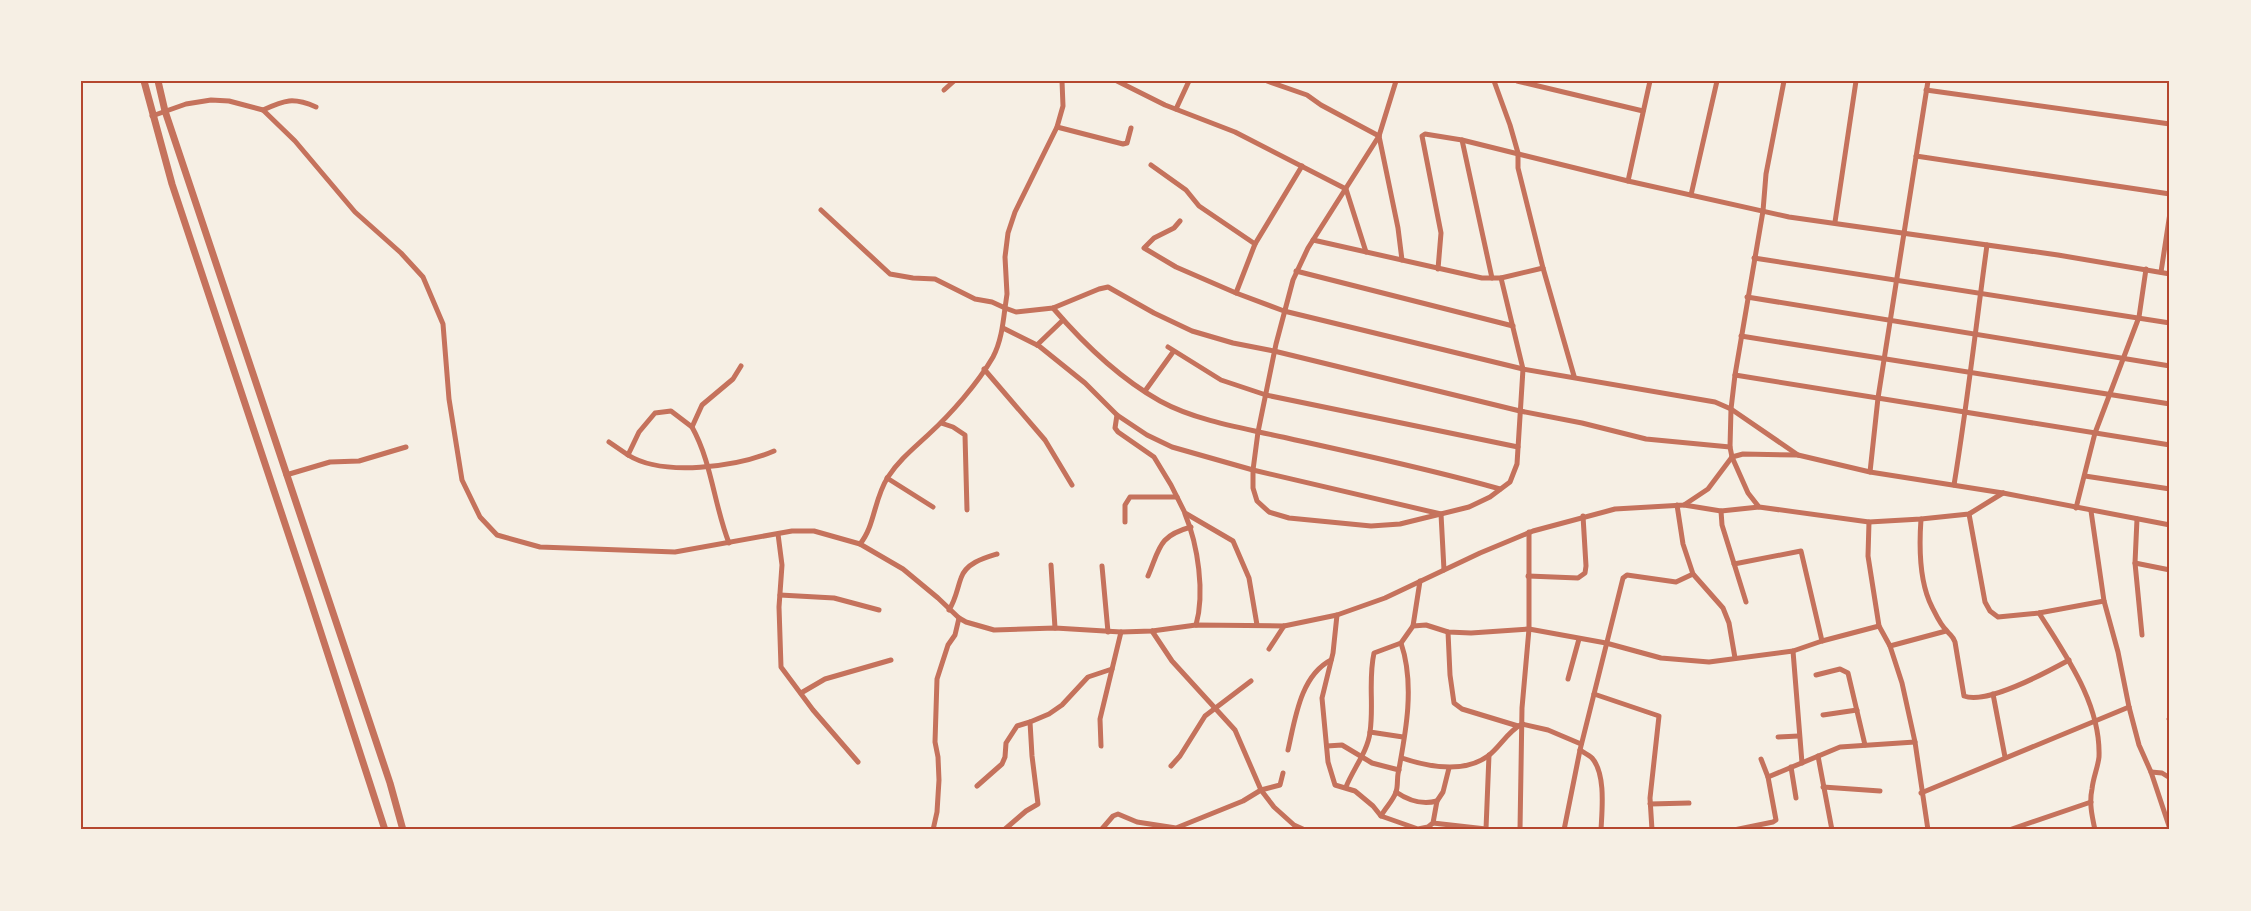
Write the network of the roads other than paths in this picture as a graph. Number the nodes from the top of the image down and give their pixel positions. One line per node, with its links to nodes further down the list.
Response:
1 (144, 81): 23 (street)
2 (158, 81): 21 (street)
3 (954, 81): 16 (street)
4 (1062, 81): 25 (street)
5 (1117, 81): 19 (street)
6 (1189, 81): 19 (street)
7 (1267, 81): 27 (street)
8 (1396, 81): 27 (street)
9 (1494, 81): 29 (street)
10 (1517, 81): 22 (street)
11 (1650, 81): 22 (street)
12 (1718, 81): 36 (street)
13 (1784, 81): 38 (street)
14 (1856, 81): 41 (street)
15 (1928, 81): 17 (street)
16 (944, 90)
17 (1926, 90): 24 (street); 30 (street)
18 (316, 106): 20 (street)
19 (1176, 109): 32 (street)
20 (264, 110): 21 (street); 139 (street)
21 (165, 111): 23 (street); 110 (street)
22 (1643, 111): 33 (street)
23 (152, 116): 240 (street)
24 (2170, 124)
25 (1057, 127): 26 (street); 61 (street)
26 (1131, 128)
27 (1379, 136): 34 (street); 48 (street)
28 (1462, 140): 29 (street); 50 (street); 55 (street)
29 (1518, 153): 33 (street); 49 (street)
30 (1916, 156): 35 (street); 42 (street)
31 (1150, 165): 44 (street)
32 (1302, 166): 34 (street); 44 (street)
33 (1628, 181): 36 (street)
34 (1346, 189): 43 (street); 46 (street)
35 (2170, 194)
36 (1691, 195): 38 (street)
37 (821, 210): 61 (street)
38 (1763, 211): 41 (street); 47 (street)
39 (2170, 213): 53 (street)
40 (1180, 221): 58 (street)
41 (1835, 222): 42 (street)
42 (1904, 234): 45 (street); 57 (street)
43 (1313, 240): 46 (street); 52 (street)
44 (1255, 244): 58 (street)
45 (1987, 245): 51 (street); 59 (street)
46 (1366, 252): 48 (street)
47 (1754, 258): 57 (street); 60 (street)
48 (1402, 260): 50 (street)
49 (1543, 268): 56 (street); 84 (street)
50 (1438, 269): 55 (street)
51 (2145, 269): 53 (street); 64 (street)
52 (1296, 271): 63 (street); 68 (street)
53 (2161, 272): 54 (street)
54 (2170, 273)
55 (1492, 278): 56 (street)
56 (1501, 278): 68 (street)
57 (1897, 281): 59 (street); 66 (street)
58 (1236, 293): 63 (street)
59 (1980, 294): 64 (street); 70 (street)
60 (1747, 297): 66 (street); 71 (street)
61 (1005, 308): 62 (street); 69 (street)
62 (1053, 308): 65 (street); 74 (street)
63 (1284, 311): 74 (street); 81 (street)
64 (2139, 317): 67 (street); 76 (street)
65 (1064, 320): 72 (street); 85 (street)
66 (1891, 320): 70 (street); 77 (street)
67 (2170, 323)
68 (1513, 326): 81 (street)
69 (1003, 328): 72 (street); 80 (street)
70 (1975, 334): 76 (street); 82 (street)
71 (1741, 336): 77 (street); 83 (street)
72 (1037, 345): 93 (street)
73 (1167, 347): 75 (street)
74 (1274, 351): 86 (street); 91 (street)
75 (1173, 352): 85 (street); 86 (street)
76 (2123, 358): 79 (street); 87 (street)
77 (1885, 359): 82 (street); 88 (street)
78 (741, 366): 95 (street)
79 (2170, 366)
80 (984, 369): 94 (street); 113 (street)
81 (1523, 369): 84 (street); 91 (street)
82 (1969, 373): 87 (street); 92 (street)
83 (1735, 375): 88 (street); 90 (street)
84 (1574, 376): 90 (street)
85 (1145, 391): 96 (street)
86 (1266, 395): 96 (street); 101 (street)
87 (2108, 395): 89 (street); 97 (street)
88 (1878, 398): 92 (street); 109 (street)
89 (2170, 404)
90 (1731, 409): 102 (street); 105 (street)
91 (1520, 411): 101 (street); 102 (street)
92 (1966, 412): 97 (street); 114 (street)
93 (1117, 415): 108 (street); 118 (street)
94 (940, 423): 112 (street); 124 (street)
95 (692, 427): 104 (street); 107 (street)
96 (1258, 432): 108 (street); 115 (street)
97 (2095, 433): 99 (street); 111 (street)
98 (609, 442): 104 (street)
99 (2170, 445)
100 (406, 447): 110 (street)
101 (1518, 447): 115 (street)
102 (1730, 447): 106 (street)
103 (774, 451): 107 (street)
104 (628, 455): 107 (street)
105 (1798, 455): 106 (street); 109 (street)
106 (1732, 457): 120 (street); 122 (street)
107 (708, 467): 139 (street)
108 (1253, 470): 128 (street); 128 (street)
109 (1870, 472): 114 (street)
110 (286, 475): 241 (street)
111 (2085, 476): 116 (street); 123 (street)
112 (887, 478): 121 (street); 140 (street)
113 (1072, 485)
114 (1954, 485): 117 (street)
115 (1500, 489): 128 (street)
116 (2170, 489)
117 (2002, 493): 123 (street); 129 (street)
118 (1177, 497): 127 (street); 133 (street)
119 (1677, 505): 120 (street); 130 (street); 148 (street)
120 (1684, 505): 125 (street)
121 (933, 507)
122 (1759, 507): 125 (street); 134 (street)
123 (2076, 508): 126 (street)
124 (967, 510)
125 (1721, 511): 143 (street)
126 (2091, 511): 132 (street); 153 (street)
127 (1185, 513): 136 (street); 161 (street)
128 (1441, 514): 146 (street)
129 (1969, 514): 131 (street); 157 (street)
130 (1583, 516): 137 (street); 150 (street)
131 (1921, 519): 134 (street); 168 (street)
132 (2137, 519): 135 (street); 142 (street)
133 (1125, 522)
134 (1869, 522): 164 (street)
135 (2170, 525)
136 (1191, 527): 149 (street); 160 (street)
137 (1528, 532): 146 (street); 150 (street)
138 (778, 534): 139 (street); 140 (street); 152 (street)
139 (729, 543)
140 (860, 544): 156 (street)
141 (997, 554): 156 (street)
142 (2135, 563): 147 (street); 172 (street)
143 (1734, 564): 154 (street); 174 (street)
144 (1051, 565): 165 (street)
145 (1102, 566): 169 (street)
146 (1444, 570): 151 (street)
147 (2170, 570)
148 (1693, 574): 176 (street); 180 (street)
149 (1148, 576)
150 (1528, 576): 166 (street)
151 (1420, 581): 158 (street); 163 (street)
152 (780, 595): 155 (street); 188 (street)
153 (2104, 601): 157 (street); 191 (street)
154 (1746, 602)
155 (879, 610)
156 (949, 610): 159 (street)
157 (2039, 613): 183 (street)
158 (1337, 615): 162 (street); 182 (street)
159 (959, 618): 165 (street); 242 (street)
160 (1196, 625): 161 (street); 167 (street)
161 (1257, 625): 162 (street)
162 (1284, 626): 178 (street)
163 (1413, 626): 171 (street); 175 (street)
164 (1879, 626): 174 (street); 177 (street)
165 (1055, 628): 169 (street)
166 (1529, 629): 171 (street); 173 (street); 197 (street)
167 (1152, 631): 170 (street); 192 (street)
168 (1946, 631): 177 (street); 190 (street)
169 (1108, 632): 170 (street)
170 (1121, 632): 184 (street)
171 (1448, 632): 197 (street)
172 (2142, 636)
173 (1579, 639): 176 (street); 186 (street)
174 (1822, 641): 179 (street)
175 (1401, 643): 198 (street); 200 (street)
176 (1606, 643): 180 (street); 189 (street)
177 (1890, 646): 202 (street)
178 (1269, 648)
179 (1793, 651): 180 (street); 199 (street)
180 (1735, 658)
181 (891, 660): 188 (street)
182 (1331, 660): 205 (street); 207 (street)
183 (2069, 660): 190 (street); 195 (street)
184 (1112, 669): 196 (street); 204 (street)
185 (1816, 675): 193 (street)
186 (1568, 679)
187 (1251, 681): 192 (street)
188 (801, 693): 214 (street)
189 (1594, 694): 206 (street); 235 (street)
190 (1993, 694): 211 (street)
191 (2129, 707): 195 (street); 220 (street)
192 (1214, 708): 216 (street); 227 (street)
193 (1857, 710): 194 (street); 203 (street)
194 (1823, 715)
195 (2096, 721): 211 (street); 233 (street)
196 (1030, 722): 224 (street); 243 (street)
197 (1520, 725): 206 (street); 208 (street); 246 (street)
198 (1370, 732): 200 (street); 209 (street)
199 (1799, 736): 201 (street); 215 (street)
200 (1403, 737): 212 (street)
201 (1778, 737)
202 (1915, 742): 203 (street); 230 (street)
203 (1865, 745): 210 (street)
204 (1101, 746)
205 (1327, 746): 209 (street); 225 (street)
206 (1581, 747): 247 (street); 248 (street)
207 (1288, 750)
208 (1489, 755): 218 (street); 245 (street)
209 (1362, 756): 219 (street); 225 (street)
210 (1818, 756): 215 (street); 226 (street)
211 (2005, 757): 230 (street)
212 (1402, 758): 218 (street); 219 (street)
213 (1761, 759): 222 (street)
214 (858, 762)
215 (1802, 763): 217 (street)
216 (1171, 766)
217 (1791, 767): 222 (street); 231 (street)
218 (1449, 768): 232 (street)
219 (1399, 770): 229 (street)
220 (2151, 772): 223 (street); 239 (street)
221 (1282, 773): 227 (street)
222 (1768, 777): 250 (street)
223 (2170, 778)
224 (977, 786)
225 (1346, 787): 236 (street)
226 (1823, 787): 228 (street); 251 (street)
227 (1261, 790): 238 (street); 244 (street)
228 (1880, 791)
229 (1396, 792): 232 (street); 236 (street)
230 (1921, 793): 252 (street)
231 (1796, 798)
232 (1437, 801): 237 (street)
233 (2091, 801): 253 (street); 254 (street)
234 (1689, 803): 235 (street)
235 (1650, 804): 249 (street)
236 (1381, 816): 237 (street)
237 (1431, 825): 245 (street)
238 (1103, 829)
239 (2170, 829)
240 (385, 830)
241 (403, 830)
242 (933, 830)
243 (1004, 830)
244 (1305, 830)
245 (1486, 830)
246 (1520, 830)
247 (1564, 830)
248 (1601, 830)
249 (1652, 830)
250 (1737, 830)
251 (1832, 830)
252 (1928, 830)
253 (2009, 830)
254 (2095, 830)

